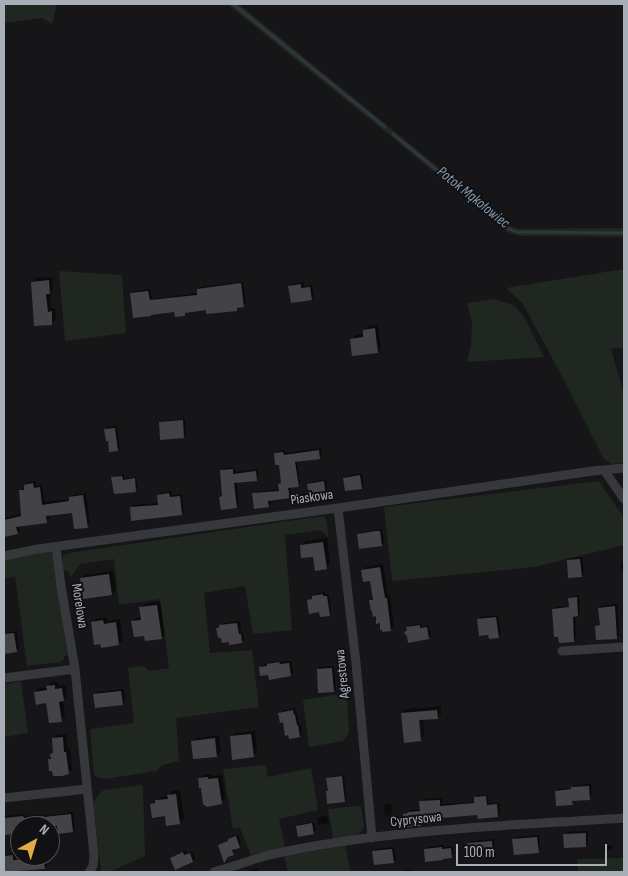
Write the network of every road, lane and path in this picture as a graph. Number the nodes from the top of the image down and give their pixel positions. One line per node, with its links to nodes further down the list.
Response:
1 (624, 468): 2 (street, Piaskowa)
2 (604, 470): 3 (street); 4 (street, Piaskowa)
3 (624, 499)
4 (338, 508): 5 (street, Piaskowa); 14 (street, Agrestowa)
5 (56, 547): 6 (street, Piaskowa); 9 (street, Morelowa)
6 (4, 556)
7 (624, 647): 8 (street)
8 (562, 651)
9 (75, 669): 10 (street); 11 (street, Morelowa)
10 (4, 678)
11 (87, 789): 12 (street); 15 (street, Morelowa)
12 (4, 798)
13 (624, 818): 14 (street, Cyprysowa)
14 (372, 838): 16 (street, Cyprysowa)
15 (91, 869)
16 (214, 872)

